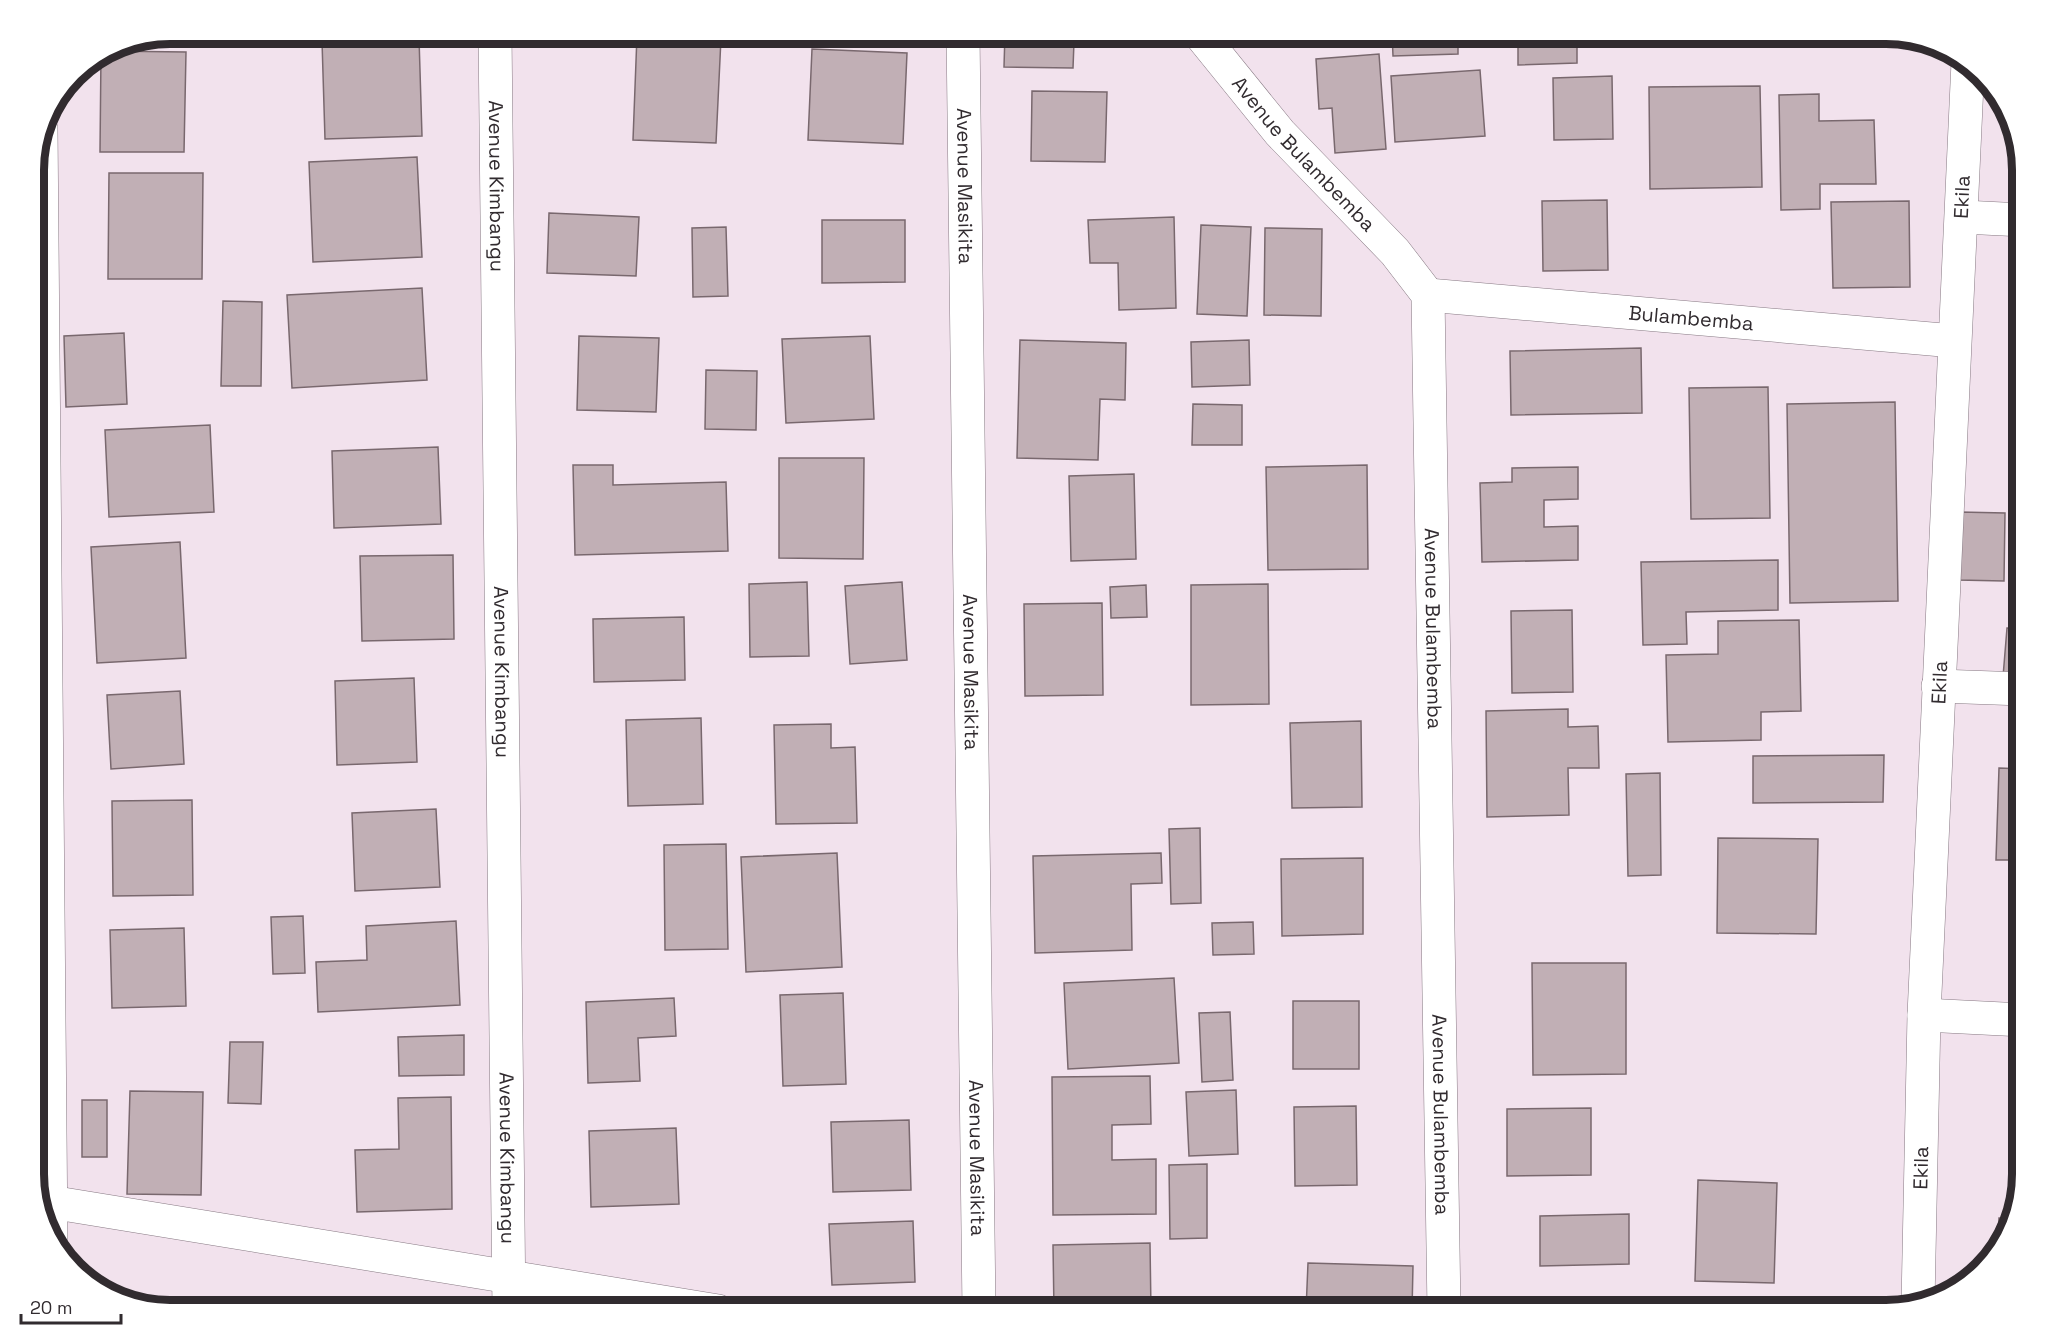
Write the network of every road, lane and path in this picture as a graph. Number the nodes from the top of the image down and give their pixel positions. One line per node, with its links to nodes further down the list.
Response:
1 (495, 44): 16 (street, Avenue Kimbangu)
2 (963, 44): 20 (street, Avenue Masikita)
3 (1208, 44): 7 (street, Avenue Bulambemba)
4 (1968, 73): 5 (street, Ekila)
5 (1963, 217): 6 (street); 8 (street, Ekila)
6 (2012, 219)
7 (1428, 295): 8 (street, Bulambemba); 21 (street, Avenue Bulambemba)
8 (1954, 341): 9 (street, Ekila)
9 (1938, 686): 10 (street); 12 (street, Ekila)
10 (2012, 689)
11 (44, 933): 14 (street)
12 (1924, 1014): 13 (street); 17 (street, Ekila)
13 (2012, 1019)
14 (45, 1191)
15 (47, 1201): 16 (street)
16 (509, 1277): 18 (street, Avenue Kimbangu); 19 (street)
17 (1918, 1296)
18 (509, 1300)
19 (650, 1300)
20 (979, 1300)
21 (1444, 1300)

